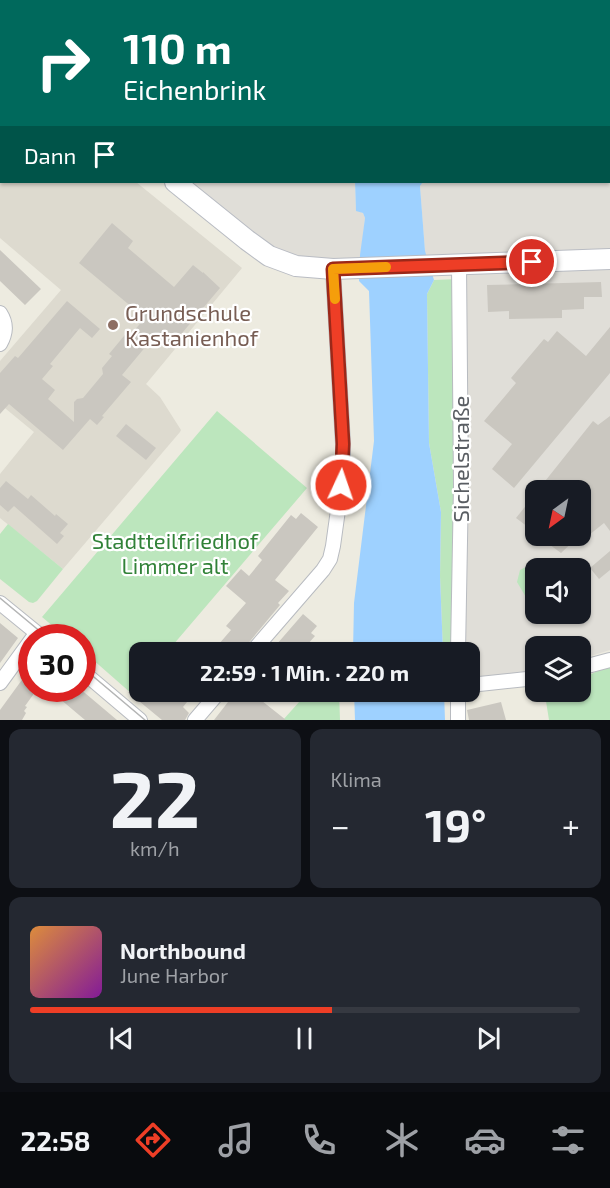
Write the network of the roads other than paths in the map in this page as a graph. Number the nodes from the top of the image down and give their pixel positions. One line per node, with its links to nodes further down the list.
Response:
1 (176, 183): 4 (main road)
2 (610, 259): 3 (main road)
3 (459, 265): 4 (main road); 10 (street, Sichelstraße)
4 (333, 269): 9 (street)
5 (0, 313): 6 (street)
6 (0, 344)
7 (0, 603): 8 (street)
8 (22, 624)
9 (261, 642)
10 (458, 642)
11 (18, 660): 16 (street)
12 (610, 660): 13 (street)
13 (591, 665)
14 (525, 679): 17 (street)
15 (96, 683): 20 (street)
16 (0, 684)
17 (480, 684)
18 (210, 702): 21 (street)
19 (458, 702): 22 (street)
20 (140, 720)
21 (195, 720)
22 (458, 720)

